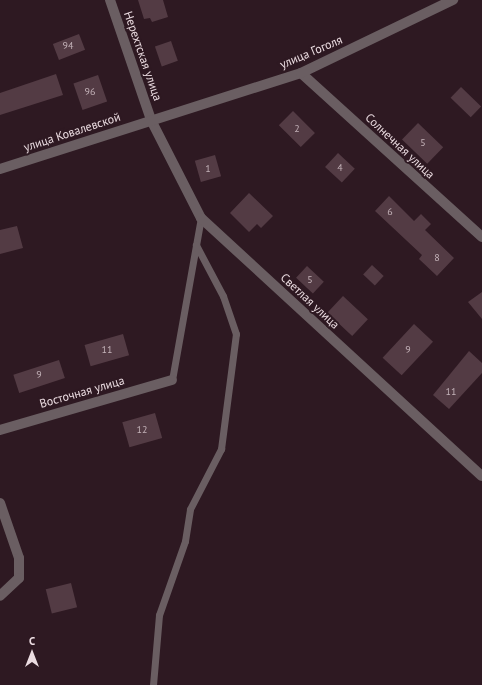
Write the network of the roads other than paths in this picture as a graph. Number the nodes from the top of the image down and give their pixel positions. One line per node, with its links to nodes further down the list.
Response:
1 (110, 0): 4 (street, Нерехтская улица)
2 (453, 0): 3 (street, улица Гоголя)
3 (301, 73): 4 (street, улица Гоголя); 7 (street, Солнечная улица)
4 (151, 120): 5 (street, улица Ковалевской); 6 (street, Светлая улица)
5 (0, 169)
6 (201, 218): 8 (lane); 11 (street, Светлая улица)
7 (482, 237)
8 (196, 245): 9 (lane); 14 (lane)
9 (172, 380): 10 (street, Восточная улица)
10 (0, 430)
11 (482, 476)
12 (0, 503): 13 (street)
13 (0, 596)
14 (153, 685)

